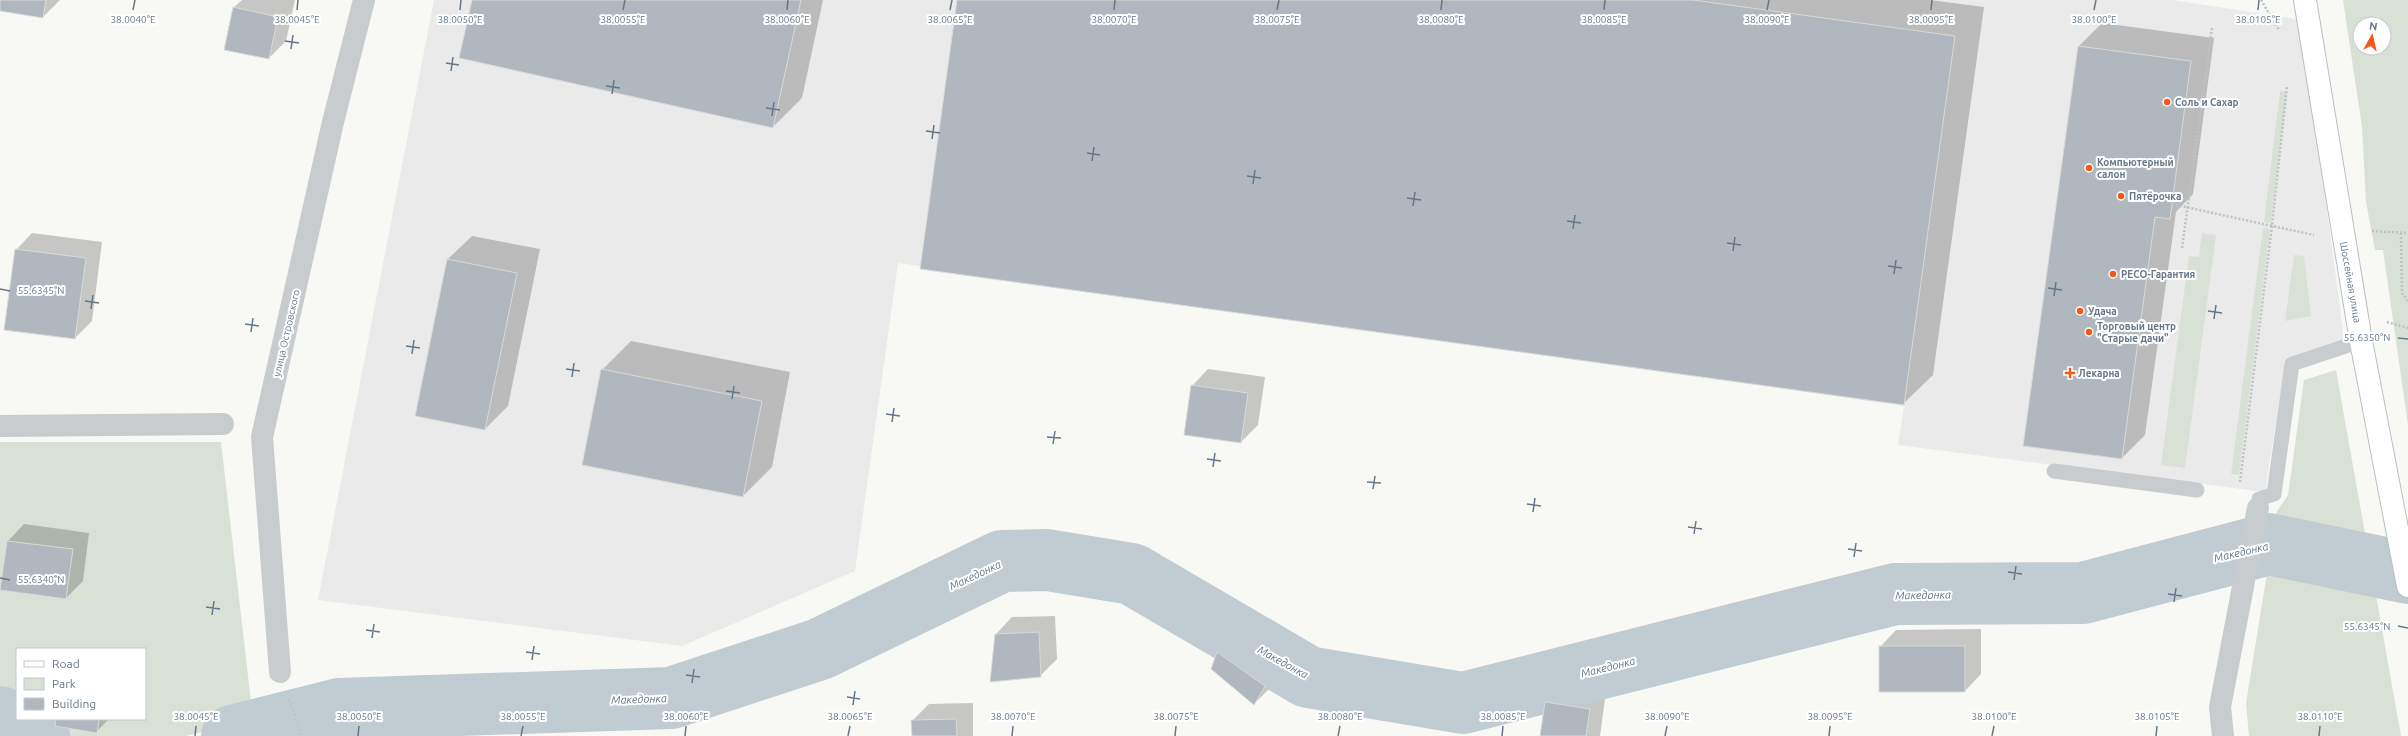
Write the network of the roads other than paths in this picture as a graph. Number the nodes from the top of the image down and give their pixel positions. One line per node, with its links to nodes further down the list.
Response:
1 (364, 0): 10 (street, улица Островского)
2 (2305, 0): 3 (main road, Шоссейная улица)
3 (2361, 341): 8 (lane); 9 (main road, Шоссейная улица)
4 (223, 424): 5 (street)
5 (0, 426)
6 (2054, 471): 7 (lane)
7 (2197, 490)
8 (2258, 508): 11 (street)
9 (2408, 586)
10 (280, 672)
11 (2223, 736)

